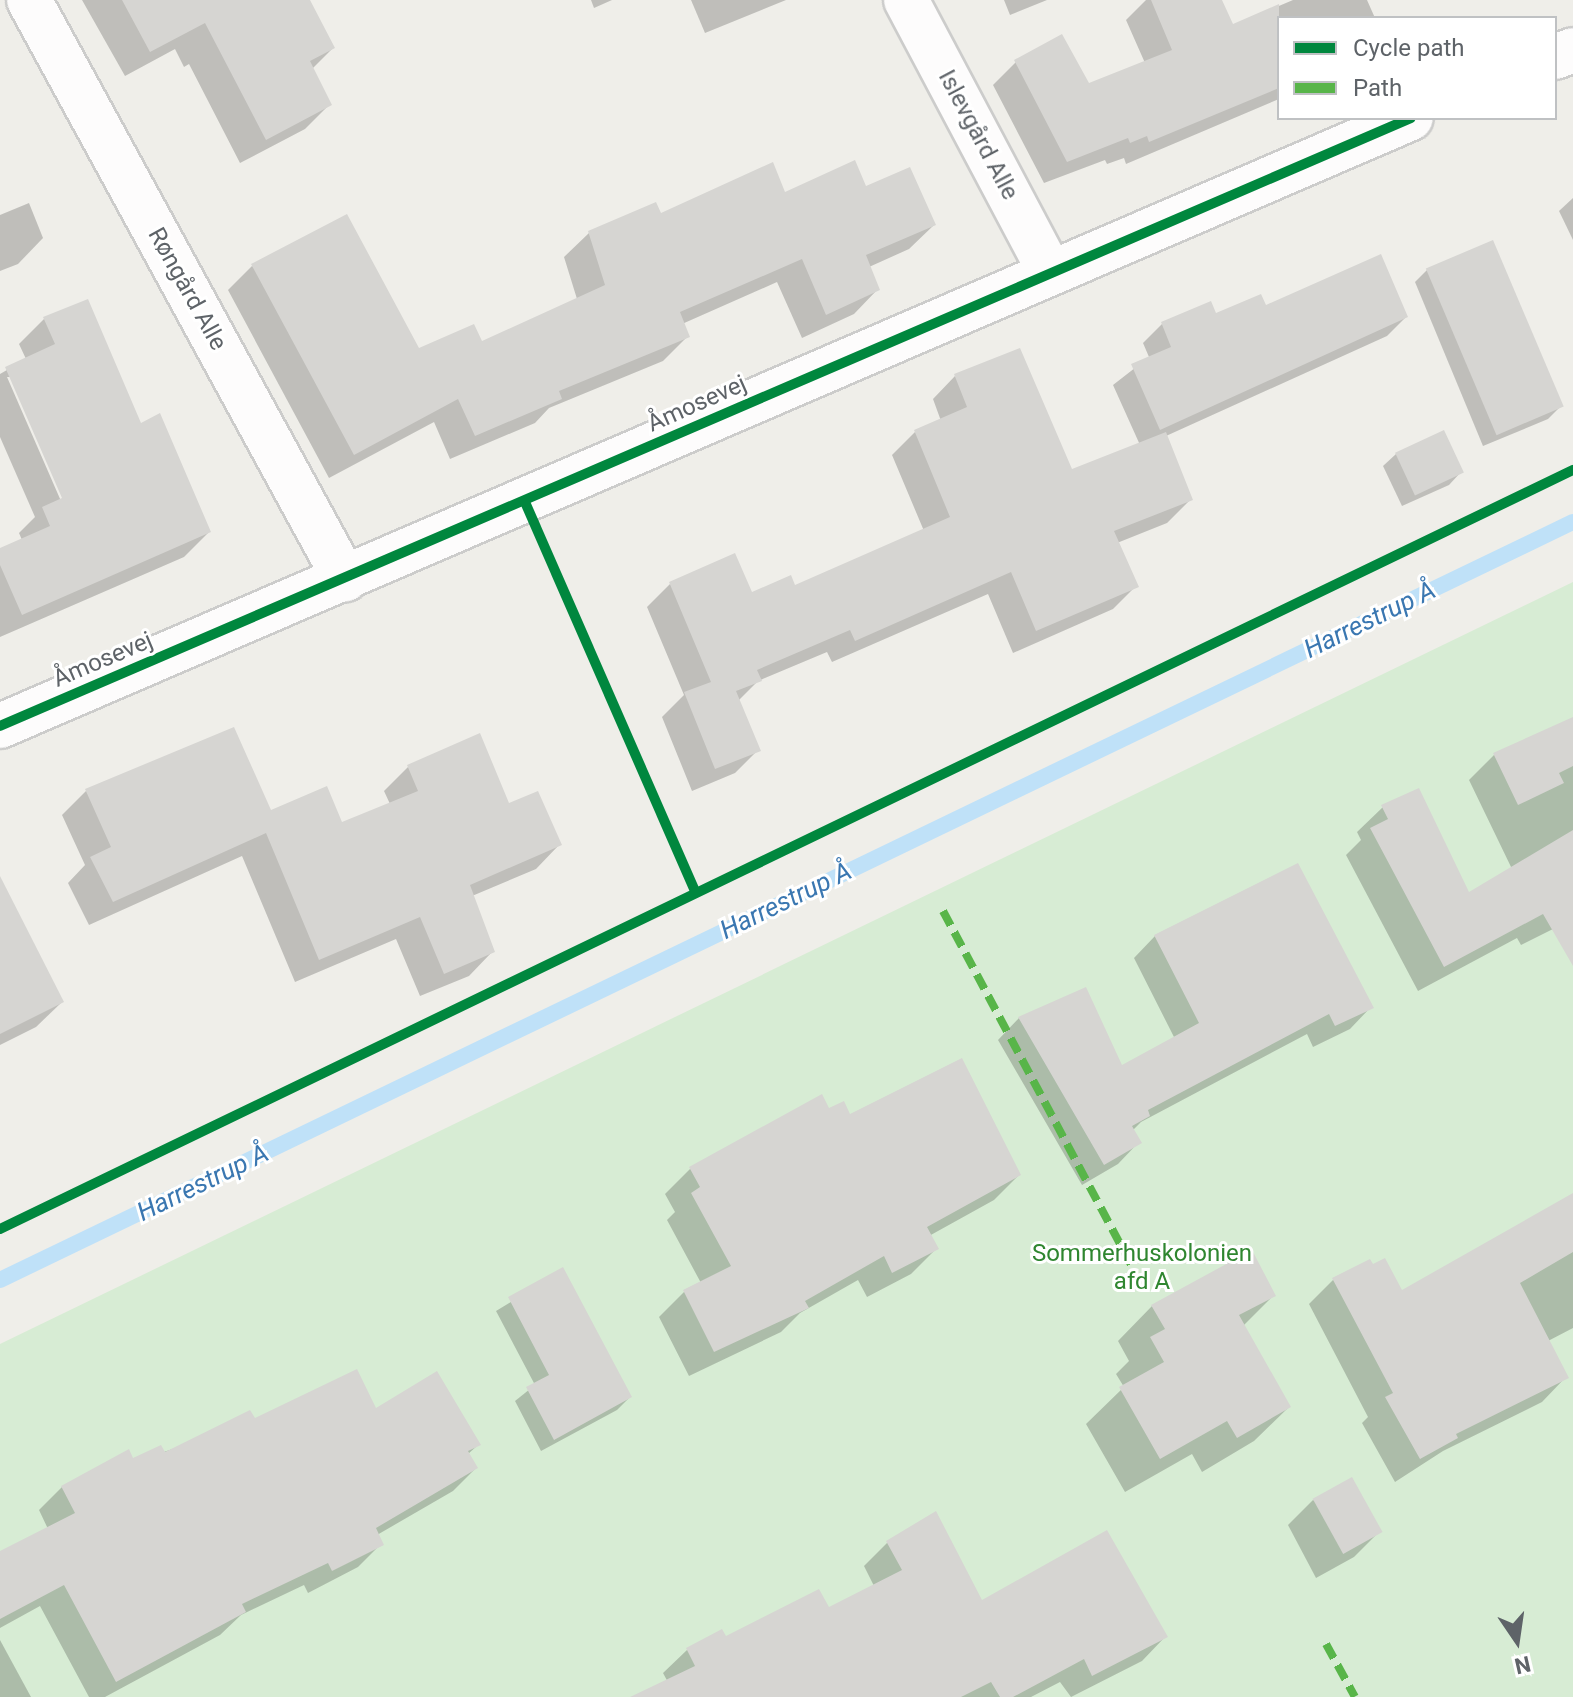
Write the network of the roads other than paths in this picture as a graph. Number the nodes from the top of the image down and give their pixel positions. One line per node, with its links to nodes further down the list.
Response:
1 (29, 0): 5 (street, Røngård Alle)
2 (906, 0): 4 (street, Islevgård Alle)
3 (1406, 120): 4 (street, Åmosevej)
4 (1049, 270): 5 (street, Åmosevej)
5 (345, 579): 6 (street, Åmosevej)
6 (0, 726)

